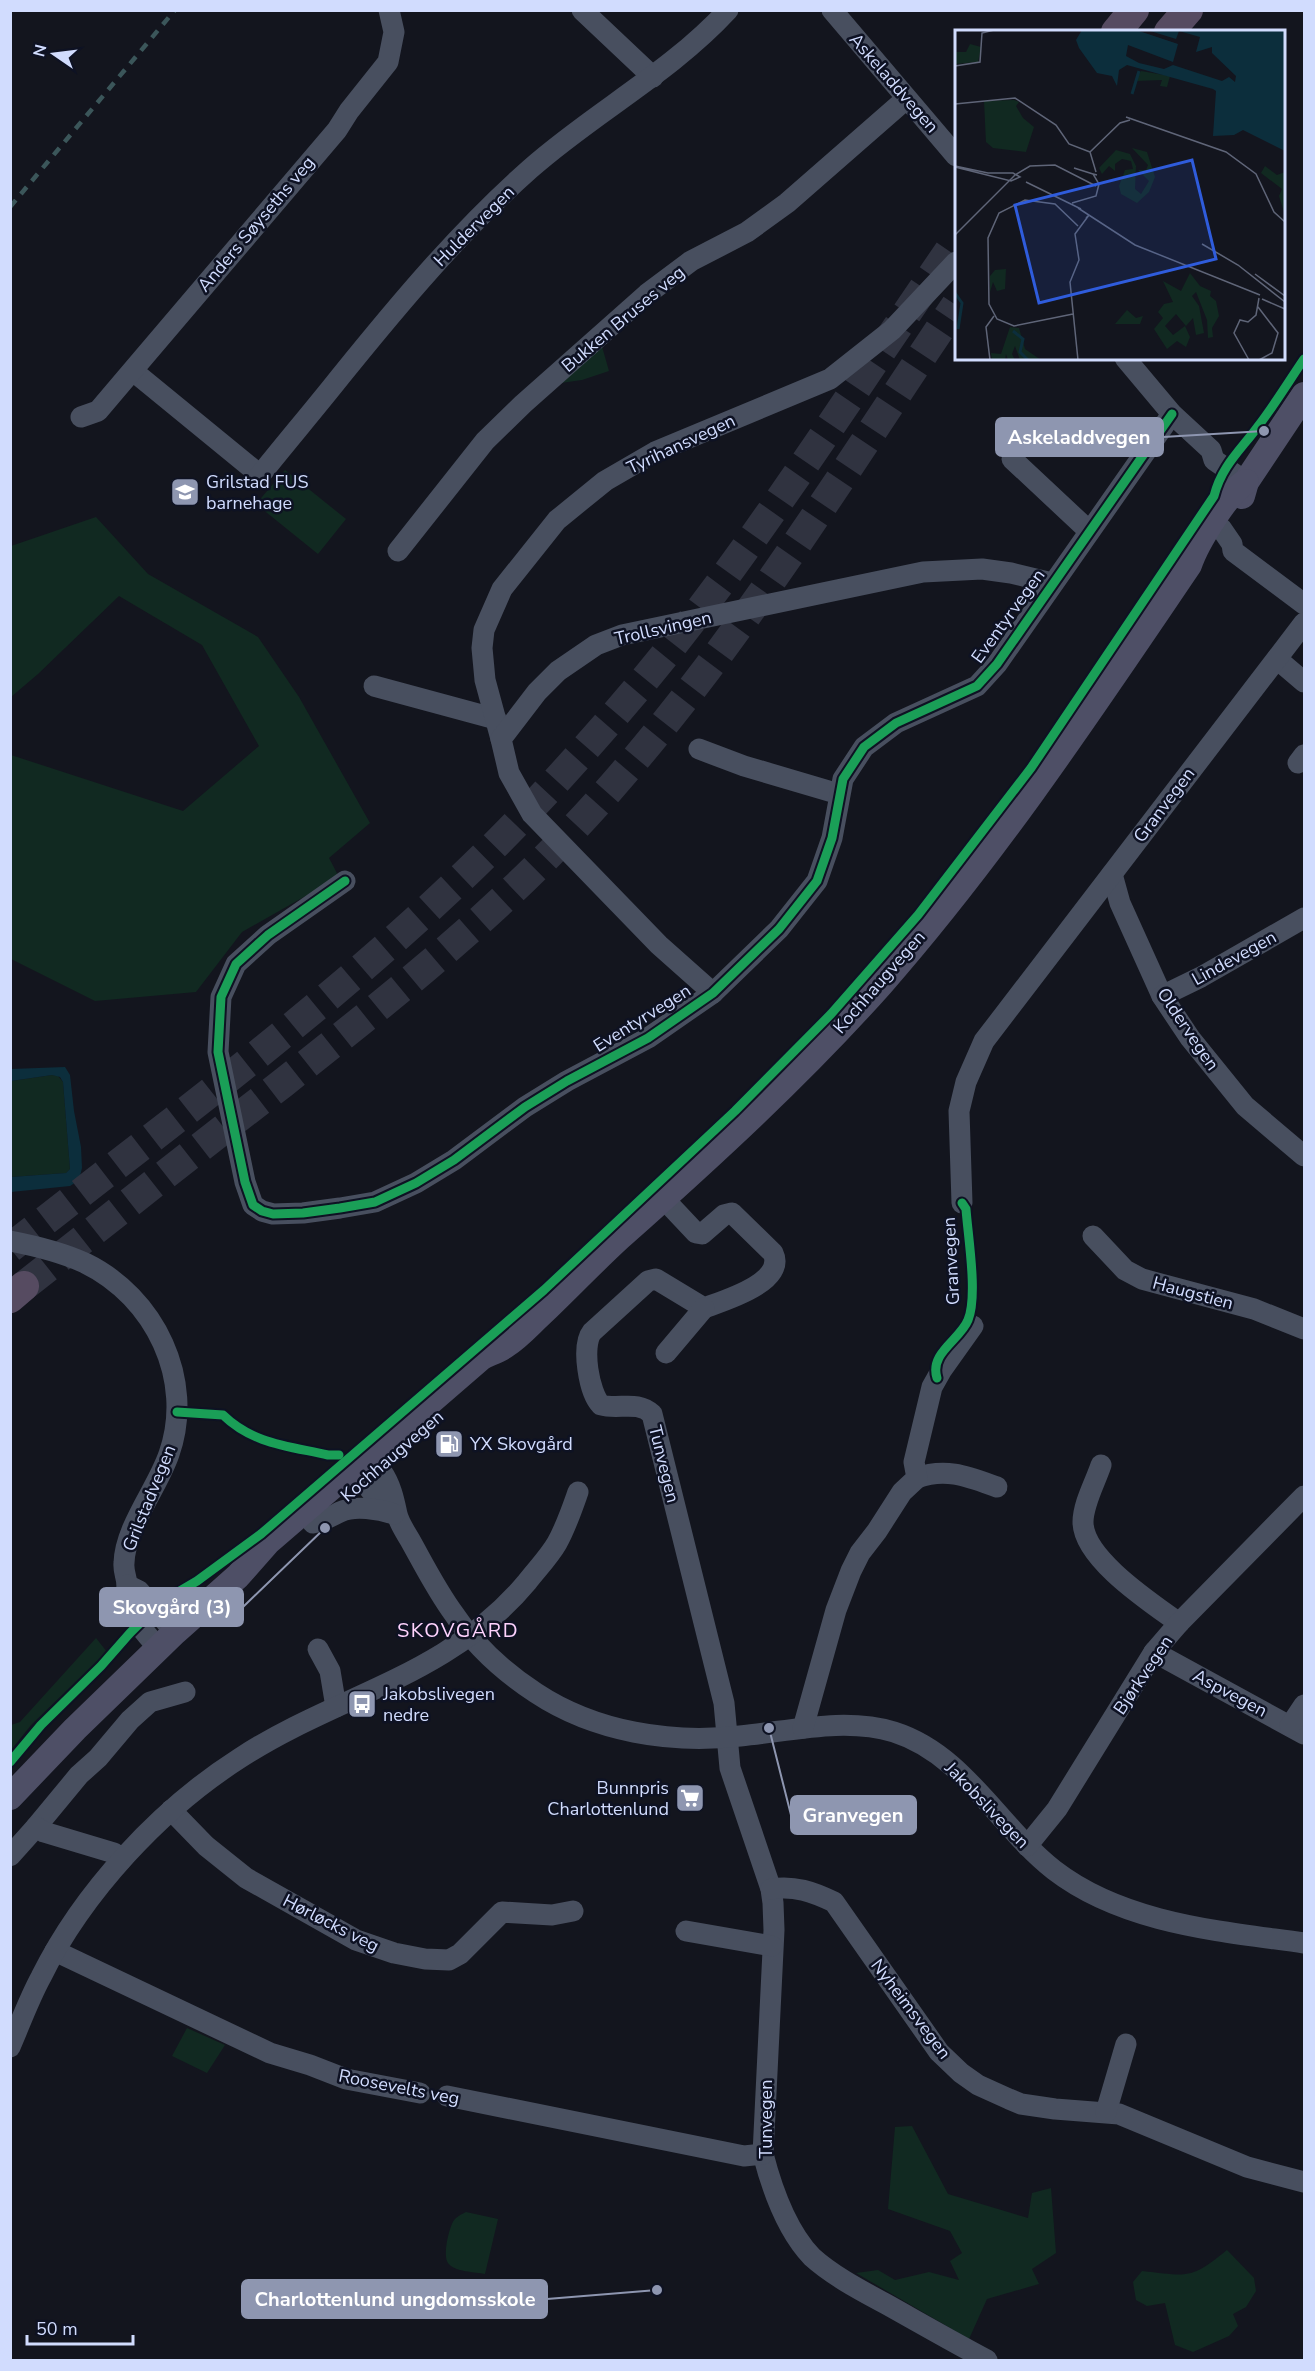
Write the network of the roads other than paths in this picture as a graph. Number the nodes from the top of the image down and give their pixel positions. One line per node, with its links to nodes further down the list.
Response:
1 (389, 10): 14 (street, Anders Søyseths veg)
2 (582, 10): 9 (street)
3 (728, 10): 9 (street, Huldervegen)
4 (832, 10): 10 (street, Askeladdvegen)
5 (1134, 10): 7 (highway)
6 (1188, 10): 8 (highway)
7 (1118, 30)
8 (1172, 30)
9 (653, 77): 14 (street, Huldervegen)
10 (906, 99): 11 (street, Askeladdvegen); 22 (street, Bukken Bruses veg)
11 (955, 154)
12 (955, 264): 30 (street, Tyrihansvegen)
13 (1127, 360): 16 (street)
14 (133, 371): 17 (street, Anders Søyseths veg)
15 (1305, 395): 19 (main road, Kochhaugvegen)
16 (1172, 414): 19 (street); 20 (street, Eventyrvegen)
17 (81, 417)
18 (1012, 459): 20 (street)
19 (1250, 476): 21 (main road, Kochhaugvegen); 23 (main road, Kochhaugvegen)
20 (1089, 530): 24 (street, Eventyrvegen)
21 (1215, 538): 23 (main road, Kochhaugvegen); 25 (street)
22 (398, 551)
23 (1189, 565): 39 (main road, Kochhaugvegen)
24 (1052, 583): 30 (street, Trollsvingen); 32 (street, Eventyrvegen)
25 (1305, 604)
26 (1305, 623): 27 (street, Granvegen)
27 (1277, 659): 28 (street); 33 (street, Granvegen)
28 (1305, 682)
29 (374, 686): 30 (street)
30 (499, 729): 36 (street)
31 (699, 749): 32 (street)
32 (839, 794): 36 (street, Eventyrvegen)
33 (1112, 874): 37 (street, Oldervegen); 40 (street, Granvegen)
34 (345, 881): 36 (street, Eventyrvegen)
35 (1305, 918): 37 (street, Lindevegen)
36 (713, 993)
37 (1162, 996): 38 (street, Oldervegen)
38 (1305, 1156)
39 (664, 1199): 43 (street); 48 (main road, Kochhaugvegen)
40 (962, 1203)
41 (1094, 1236): 45 (street, Haugstien)
42 (10, 1241): 58 (street, Grilstadvegen)
43 (704, 1308): 46 (street); 66 (street, Tunvegen)
44 (973, 1326): 49 (street, Granvegen)
45 (1305, 1329)
46 (666, 1353)
47 (1101, 1465): 56 (street)
48 (369, 1471): 53 (street, Jakobslivegen); 54 (main road, Kochhaugvegen); 55 (main road, Kochhaugvegen)
49 (917, 1478): 50 (street); 64 (street)
50 (997, 1487)
51 (578, 1492): 57 (street)
52 (1305, 1496): 56 (street, Bjørkvegen)
53 (393, 1513): 54 (street); 57 (street, Jakobslivegen)
54 (313, 1523): 55 (main road, Kochhaugvegen)
55 (238, 1576): 58 (main road, Kochhaugvegen)
56 (1179, 1623): 60 (street, Bjørkvegen)
57 (469, 1636): 63 (street); 66 (street, Jakobslivegen)
58 (166, 1640): 67 (main road, Kochhaugvegen)
59 (318, 1649): 63 (street)
60 (1155, 1652): 65 (street, Aspvegen); 70 (street, Bjørkvegen)
61 (185, 1692): 69 (street)
62 (1305, 1706): 65 (street)
63 (336, 1707): 68 (street)
64 (803, 1728): 66 (street, Jakobslivegen); 70 (street, Jakobslivegen)
65 (1297, 1730)
66 (726, 1737): 73 (street, Tunvegen)
67 (10, 1797)
68 (171, 1810): 72 (street); 74 (street, Hørløcks veg)
69 (36, 1827): 71 (street); 72 (street)
70 (1027, 1846): 76 (street, Jakobslivegen)
71 (10, 1857)
72 (121, 1860): 78 (street)
73 (771, 1889): 77 (street, Tunvegen); 83 (street, Nyheimsvegen)
74 (573, 1911)
75 (686, 1931): 77 (street)
76 (1305, 1943)
77 (772, 1946): 84 (street, Tunvegen)
78 (55, 1951): 80 (street); 81 (street, Roosevelts veg)
79 (1126, 2044): 83 (street)
80 (10, 2048)
81 (420, 2093)
82 (447, 2096): 84 (street, Roosevelts veg)
83 (1106, 2112): 85 (street, Nyheimsvegen)
84 (763, 2154): 86 (street, Tunvegen)
85 (1305, 2182)
86 (987, 2361)

